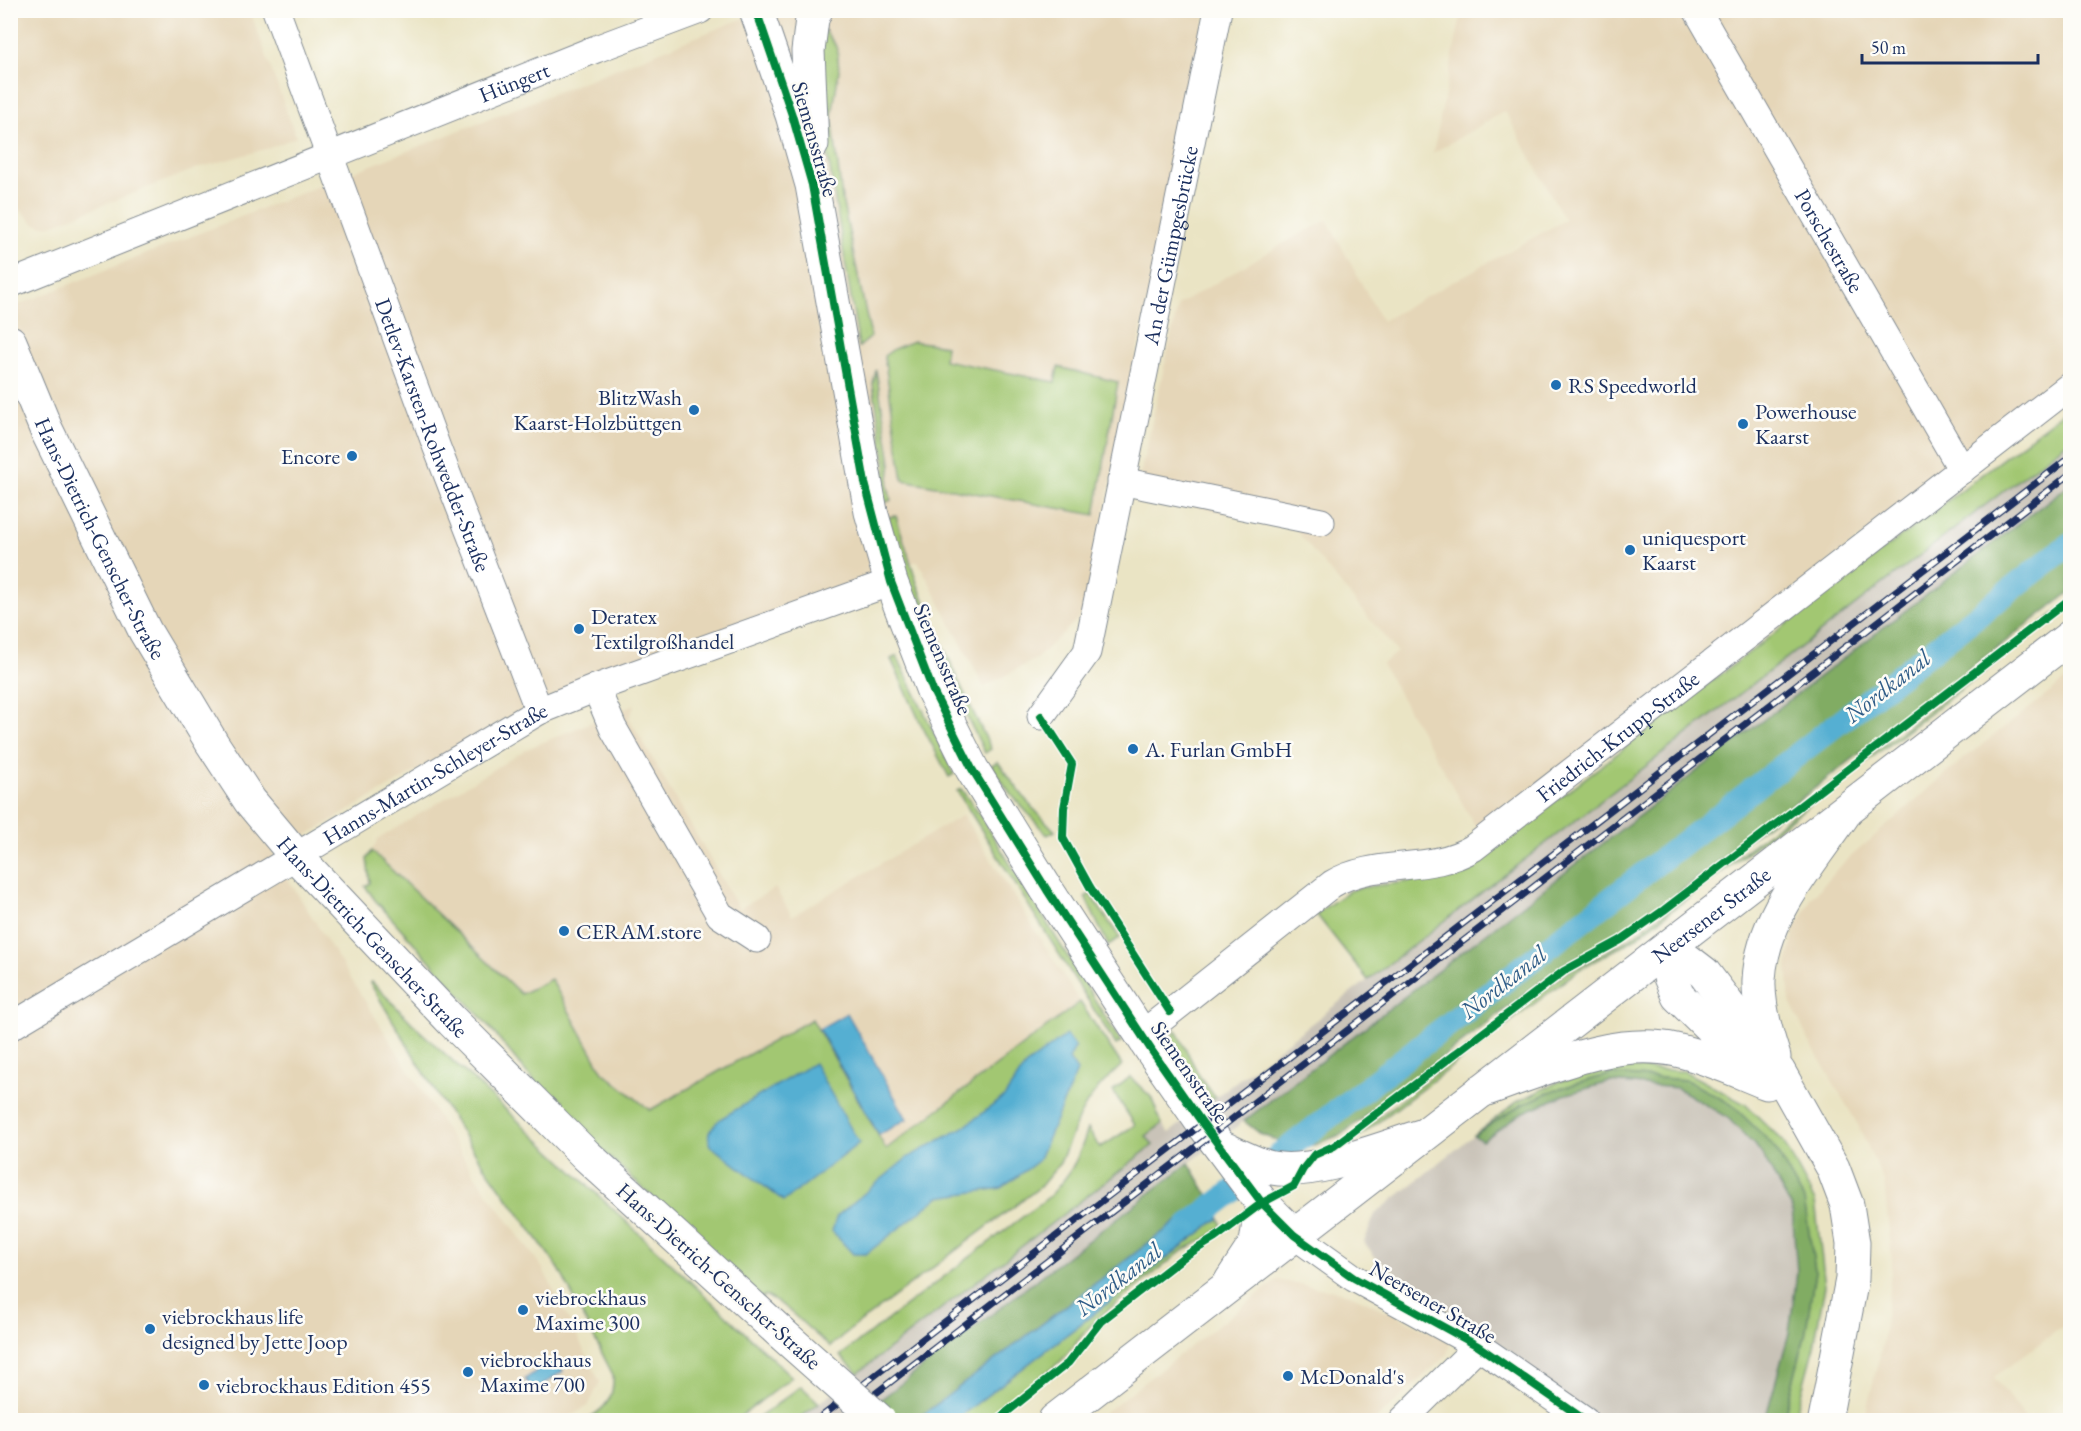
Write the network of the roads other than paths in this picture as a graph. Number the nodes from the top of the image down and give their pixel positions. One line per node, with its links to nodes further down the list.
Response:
1 (276, 10): 7 (street)
2 (700, 10): 7 (street, Hüngert)
3 (756, 10): 8 (main road, Siemensstraße)
4 (816, 10): 8 (main road)
5 (1218, 10): 13 (street, An der Gümpgesbrücke)
6 (1697, 10): 12 (street, Porschestraße)
7 (330, 156): 9 (street, Hüngert); 18 (street, Detlev-Karsten-Rohwedder-Straße)
8 (812, 185): 15 (main road, Siemensstraße)
9 (10, 284)
10 (10, 342): 21 (main road, Hans-Dietrich-Genscher-Straße)
11 (2070, 386): 12 (street, Friedrich-Krupp-Straße)
12 (1962, 470): 25 (street, Friedrich-Krupp-Straße)
13 (1121, 481): 14 (street); 19 (street, An der Gümpgesbrücke)
14 (1321, 522)
15 (891, 582): 17 (street, Hanns-Martin-Schleyer-Straße); 25 (main road, Siemensstraße)
16 (2070, 637): 20 (main road, Neersener Straße)
17 (596, 688): 18 (street, Hanns-Martin-Schleyer-Straße); 22 (street)
18 (538, 711): 21 (street, Hanns-Martin-Schleyer-Straße)
19 (1041, 716)
20 (1844, 814): 23 (main road, Neersener Straße); 26 (main road)
21 (296, 856): 24 (street, Hanns-Martin-Schleyer-Straße); 34 (main road, Hans-Dietrich-Genscher-Straße, bridge)
22 (757, 939)
23 (1666, 951): 26 (main road); 27 (main road, Neersener Straße)
24 (10, 1027)
25 (1142, 1035): 29 (main road, Siemensstraße)
26 (1773, 1078): 27 (main road); 38 (main road)
27 (1482, 1091): 28 (main road, Neersener Straße)
28 (1425, 1134): 29 (main road); 31 (main road, Neersener Straße)
29 (1219, 1147): 30 (main road, Siemensstraße)
30 (1262, 1203): 31 (main road, Siemensstraße); 32 (main road)
31 (1294, 1236): 32 (main road, Neersener Straße); 33 (street, Neersener Straße)
32 (1228, 1285): 35 (main road, Neersener Straße)
33 (1478, 1346): 36 (street); 37 (street, Neersener Straße)
34 (879, 1420)
35 (1055, 1420)
36 (1403, 1420)
37 (1585, 1420)
38 (1825, 1420)

